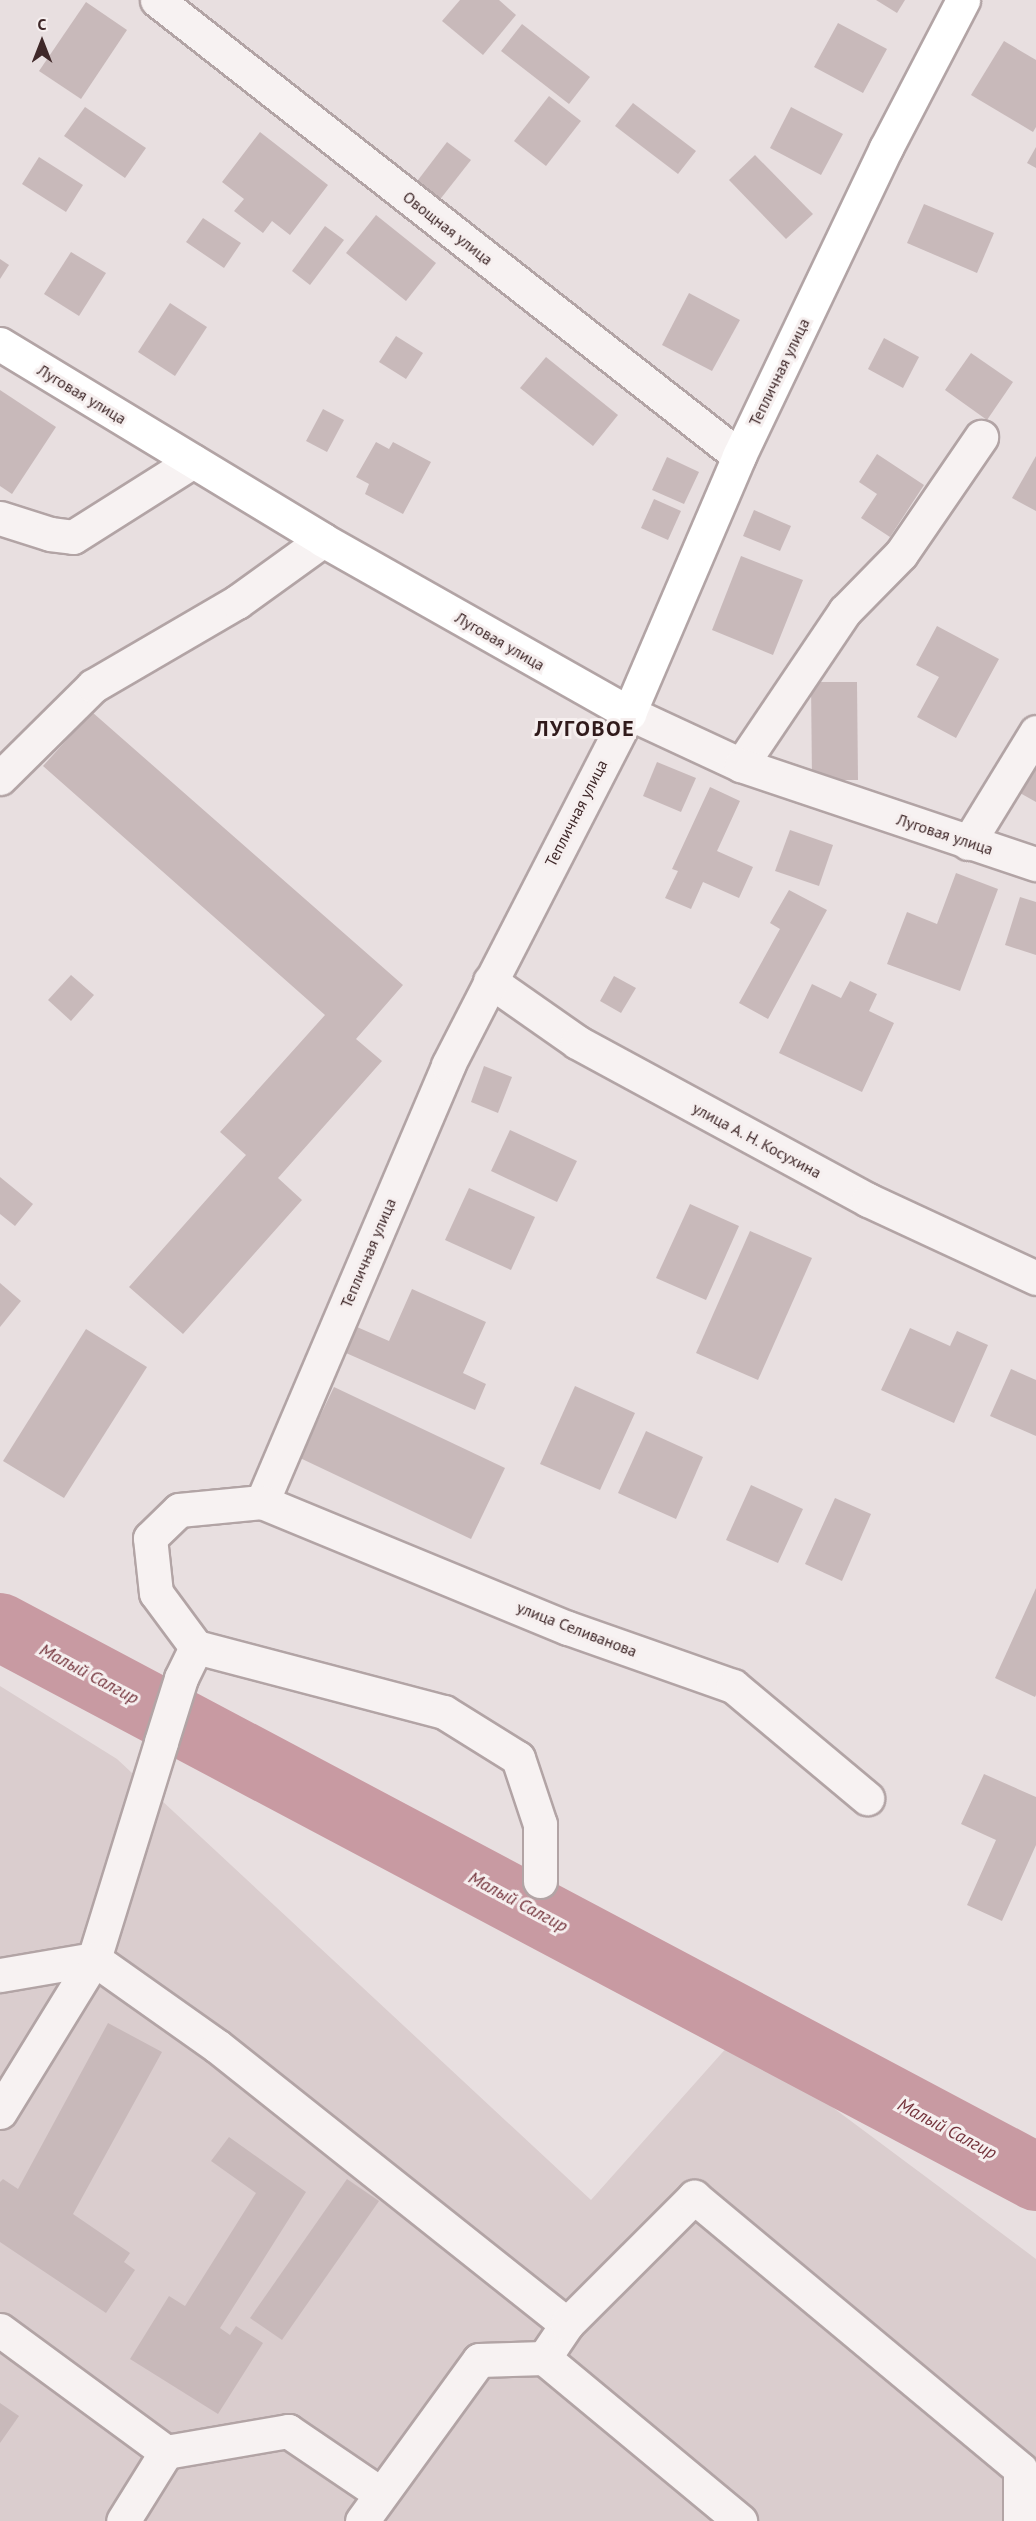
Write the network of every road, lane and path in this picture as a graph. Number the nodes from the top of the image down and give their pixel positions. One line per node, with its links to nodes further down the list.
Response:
1 (157, 0): 5 (street, Овощная улица)
2 (963, 0): 5 (main road, Тепличная улица)
3 (0, 344): 6 (main road, Луговая улица)
4 (981, 437): 11 (street)
5 (739, 456): 9 (main road, Тепличная улица)
6 (193, 461): 7 (street); 8 (main road, Луговая улица)
7 (0, 518)
8 (323, 540): 9 (main road, Луговая улица); 12 (street)
9 (628, 713): 11 (street, Луговая улица); 15 (street, Тепличная улица)
10 (1036, 732): 13 (street)
11 (741, 765): 13 (street, Луговая улица)
12 (0, 777)
13 (968, 843): 14 (street, Луговая улица)
14 (1036, 864)
15 (490, 981): 16 (street, улица А. Н. Косухина); 17 (street, Тепличная улица)
16 (1036, 1278)
17 (262, 1502): 18 (street); 19 (street, улица Селиванова)
18 (196, 1647): 20 (street); 21 (street)
19 (867, 1798)
20 (540, 1881)
21 (94, 1959): 22 (street); 23 (street); 24 (street)
22 (0, 1975)
23 (0, 2112)
24 (567, 2324): 26 (street); 32 (street)
25 (0, 2330): 27 (street)
26 (544, 2358): 28 (street); 31 (street)
27 (166, 2452): 28 (street); 29 (street)
28 (381, 2494): 30 (street)
29 (123, 2521)
30 (362, 2521)
31 (740, 2521)
32 (1020, 2521)

